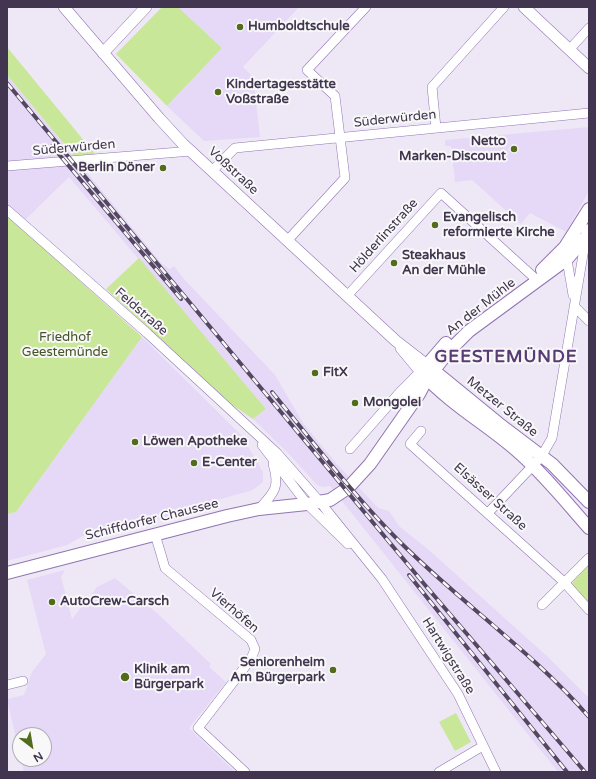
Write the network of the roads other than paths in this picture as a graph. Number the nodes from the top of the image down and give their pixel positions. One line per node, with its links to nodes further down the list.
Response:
1 (64, 7): 8 (street, Voßstraße)
2 (146, 7): 8 (street)
3 (366, 7): 12 (street)
4 (504, 7): 11 (street)
5 (524, 7): 7 (street)
6 (589, 28): 7 (street)
7 (569, 50): 9 (street)
8 (103, 53): 13 (street, Voßstraße)
9 (589, 68)
10 (589, 113): 11 (street, Süderwürden)
11 (436, 128): 12 (street, Süderwürden)
12 (340, 138): 15 (street, Süderwürden); 19 (street)
13 (192, 151): 14 (street, Süderwürden); 15 (street, Voßstraße)
14 (7, 166)
15 (212, 171): 19 (street, Voßstraße)
16 (589, 209): 20 (main road, An der Mühle)
17 (7, 210): 28 (street, Feldstraße)
18 (588, 234): 21 (main road, An der Mühle); 24 (street)
19 (287, 241): 23 (street, Voßstraße)
20 (565, 247): 21 (street); 22 (main road, An der Mühle)
21 (567, 260): 22 (main road, An der Mühle); 24 (street)
22 (536, 279): 23 (street, Hölderlinstraße); 26 (main road, An der Mühle)
23 (347, 296): 26 (street, Voßstraße)
24 (574, 304): 25 (street); 31 (street)
25 (589, 321)
26 (427, 371): 29 (street, An der Mühle); 31 (main road, Metzer Straße); 32 (main road, An der Mühle)
27 (421, 431): 36 (street, Elsässer Straße)
28 (256, 436): 30 (street, Feldstraße); 32 (street, Feldstraße)
29 (350, 449)
30 (272, 461): 34 (street, Feldstraße); 35 (street, Feldstraße)
31 (537, 461): 33 (main road); 36 (street); 37 (main road)
32 (320, 502): 34 (main road, An der Mühle); 40 (street, Hartwigstraße)
33 (589, 502)
34 (306, 504): 35 (main road, Schiffdorfer Chaussee); 40 (street, Hartwigstraße)
35 (260, 508): 38 (main road, Schiffdorfer Chaussee)
36 (488, 512): 42 (street, Elsässer Straße)
37 (589, 528)
38 (155, 534): 41 (main road, Schiffdorfer Chaussee); 48 (street, Vierhöfen)
39 (589, 558): 42 (street)
40 (367, 560): 47 (street, Hartwigstraße)
41 (7, 572)
42 (564, 582): 43 (street); 44 (street, Elsässer Straße)
43 (542, 605)
44 (589, 610)
45 (23, 681): 46 (street)
46 (7, 685)
47 (483, 746): 49 (street); 50 (street, Hartwigstraße)
48 (245, 772)
49 (439, 772)
50 (496, 772)

